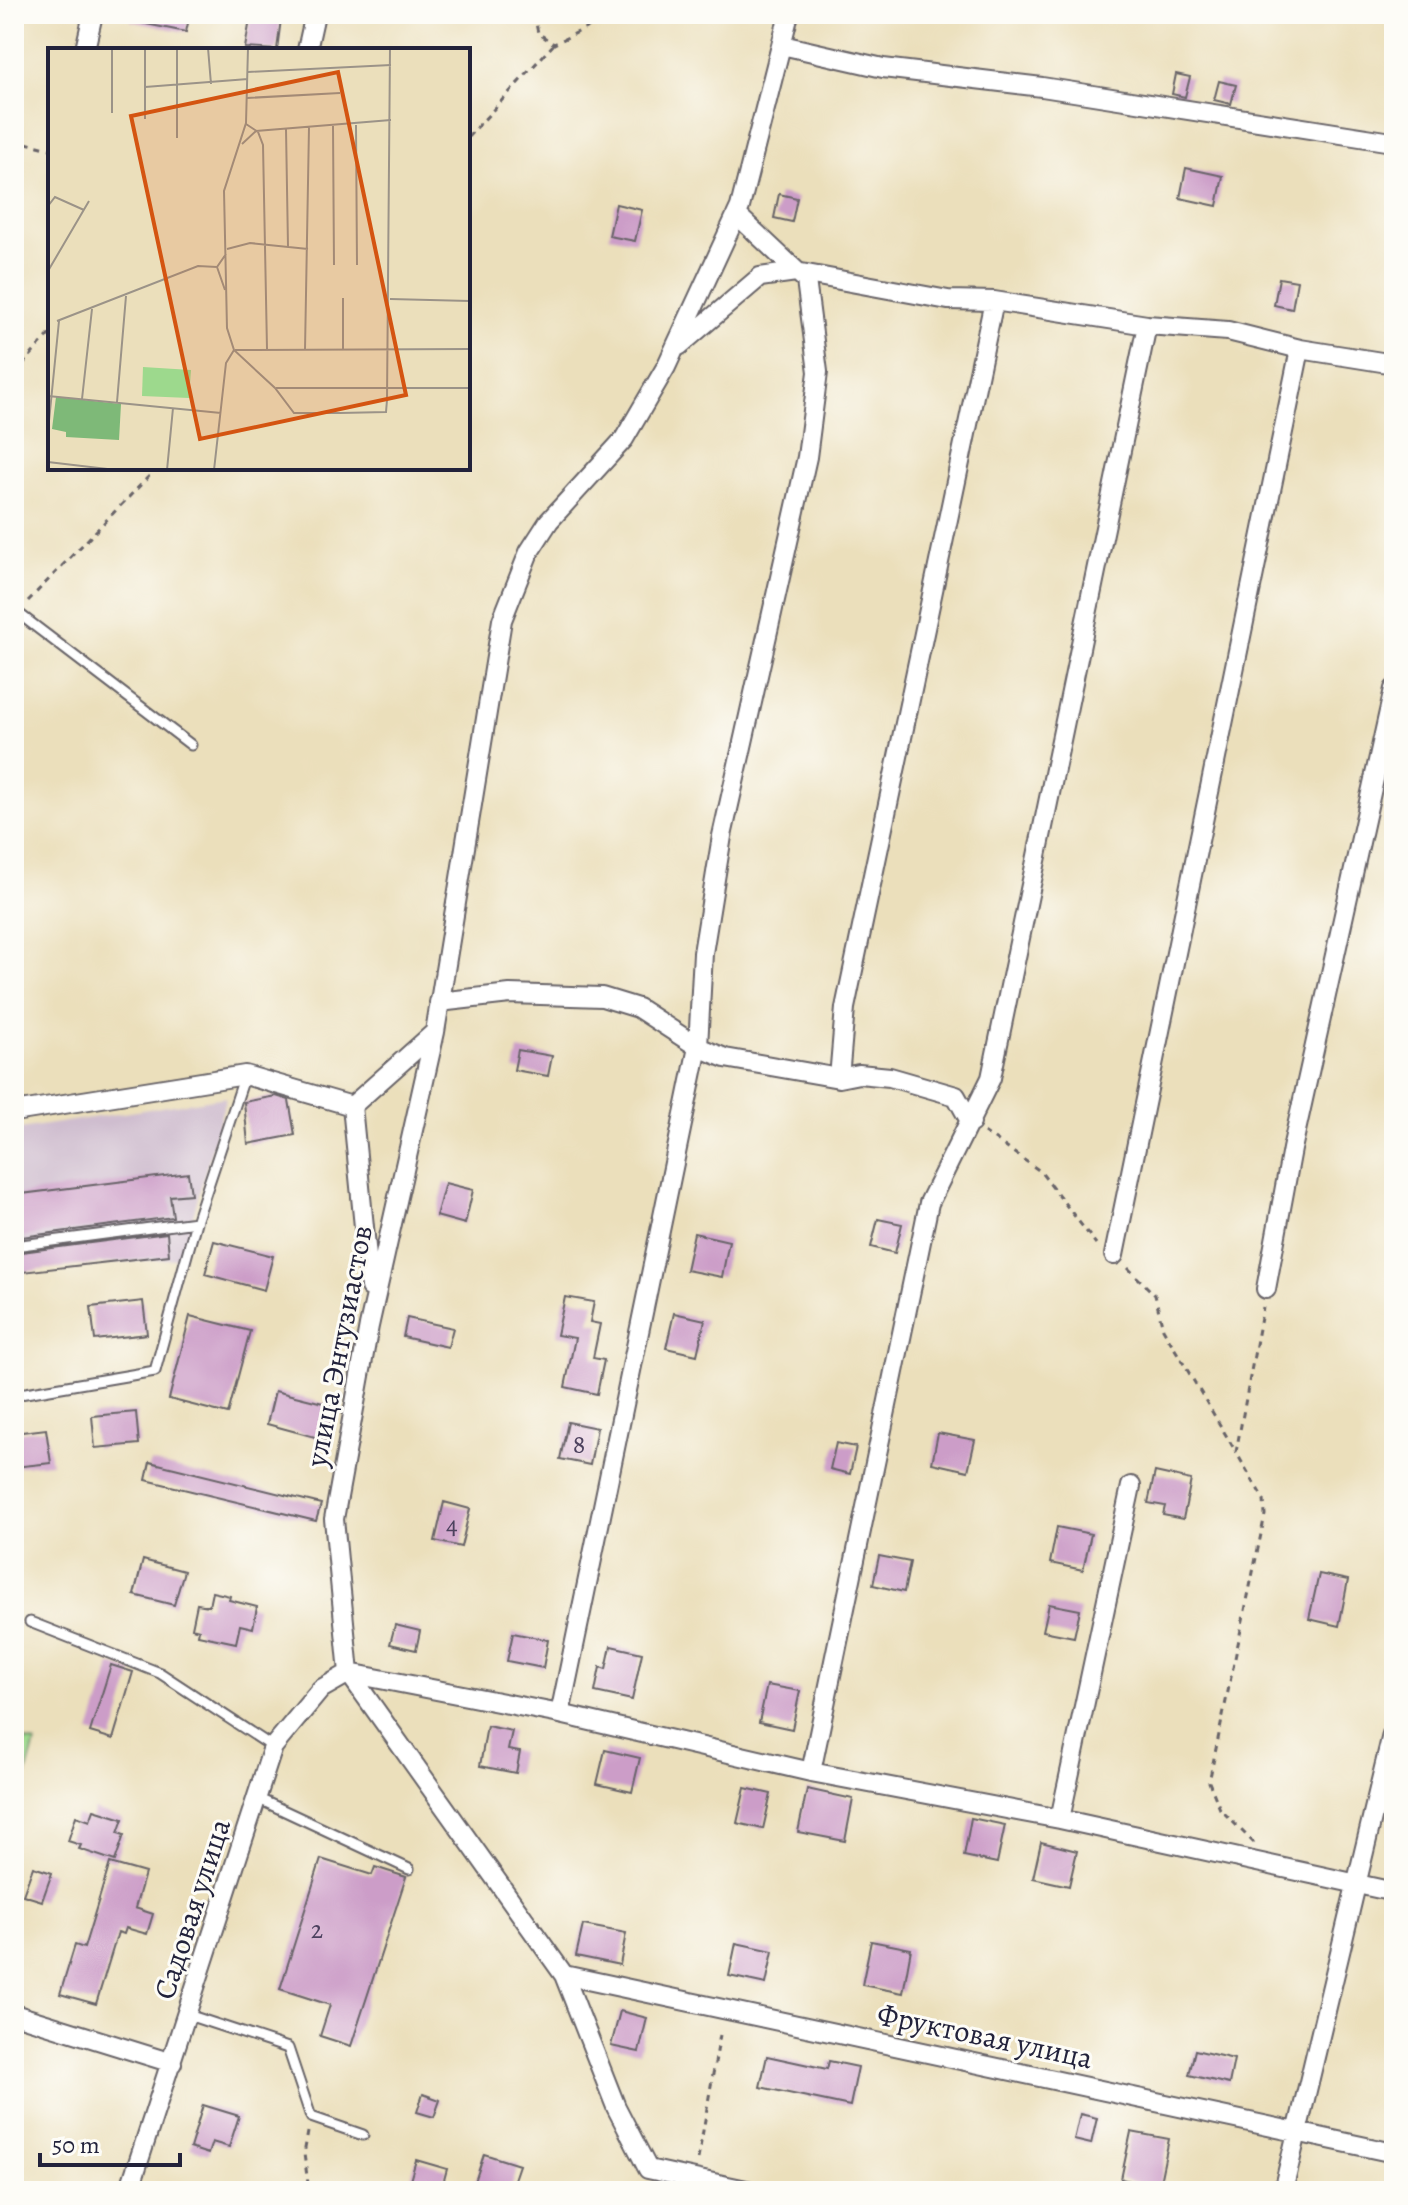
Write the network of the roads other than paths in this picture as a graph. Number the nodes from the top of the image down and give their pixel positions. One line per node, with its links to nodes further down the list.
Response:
1 (93, 14): 4 (street)
2 (315, 14): 6 (street)
3 (789, 14): 5 (street, улица Энтузиастов)
4 (86, 45)
5 (782, 45): 7 (street); 8 (street, улица Энтузиастов)
6 (307, 48)
7 (1392, 142)
8 (737, 215): 9 (street); 13 (street, улица Энтузиастов)
9 (796, 272): 10 (street); 13 (street); 20 (street)
10 (994, 301): 11 (street); 22 (street)
11 (1147, 325): 12 (street); 25 (street)
12 (1300, 349): 14 (street); 28 (street)
13 (673, 351): 18 (street, улица Энтузиастов)
14 (1394, 364)
15 (16, 611): 17 (lane)
16 (1394, 689): 29 (street)
17 (191, 745)
18 (439, 1002): 19 (street, улица Энтузиастов); 20 (street)
19 (435, 1032): 23 (street); 30 (street, улица Энтузиастов)
20 (698, 1047): 22 (street); 35 (street)
21 (245, 1075): 23 (street); 24 (street); 26 (lane)
22 (839, 1078): 25 (street)
23 (352, 1106): 30 (street)
24 (14, 1112)
25 (971, 1123): 38 (street)
26 (196, 1222): 27 (lane); 31 (lane)
27 (14, 1246)
28 (1114, 1255)
29 (1266, 1289)
30 (369, 1326): 34 (street, улица Энтузиастов)
31 (14, 1395)
32 (1131, 1486): 40 (street)
33 (30, 1622): 37 (lane)
34 (349, 1673): 35 (street); 37 (street, Садовая улица); 44 (street)
35 (560, 1714): 38 (street)
36 (1394, 1726): 42 (street)
37 (273, 1747): 39 (street, Садовая улица)
38 (811, 1772): 40 (street)
39 (257, 1798): 41 (lane); 46 (street, Садовая улица)
40 (1060, 1819): 42 (street)
41 (409, 1869)
42 (1357, 1884): 43 (street); 48 (street)
43 (1394, 1892)
44 (564, 1975): 48 (street, Фруктовая улица); 52 (street)
45 (14, 2014): 47 (street)
46 (188, 2015): 47 (street, Садовая улица); 49 (lane)
47 (172, 2063): 51 (street, Садовая улица)
48 (1297, 2132): 50 (street, Фруктовая улица); 53 (street)
49 (363, 2135)
50 (1394, 2153)
51 (129, 2191)
52 (751, 2191)
53 (1283, 2191)

